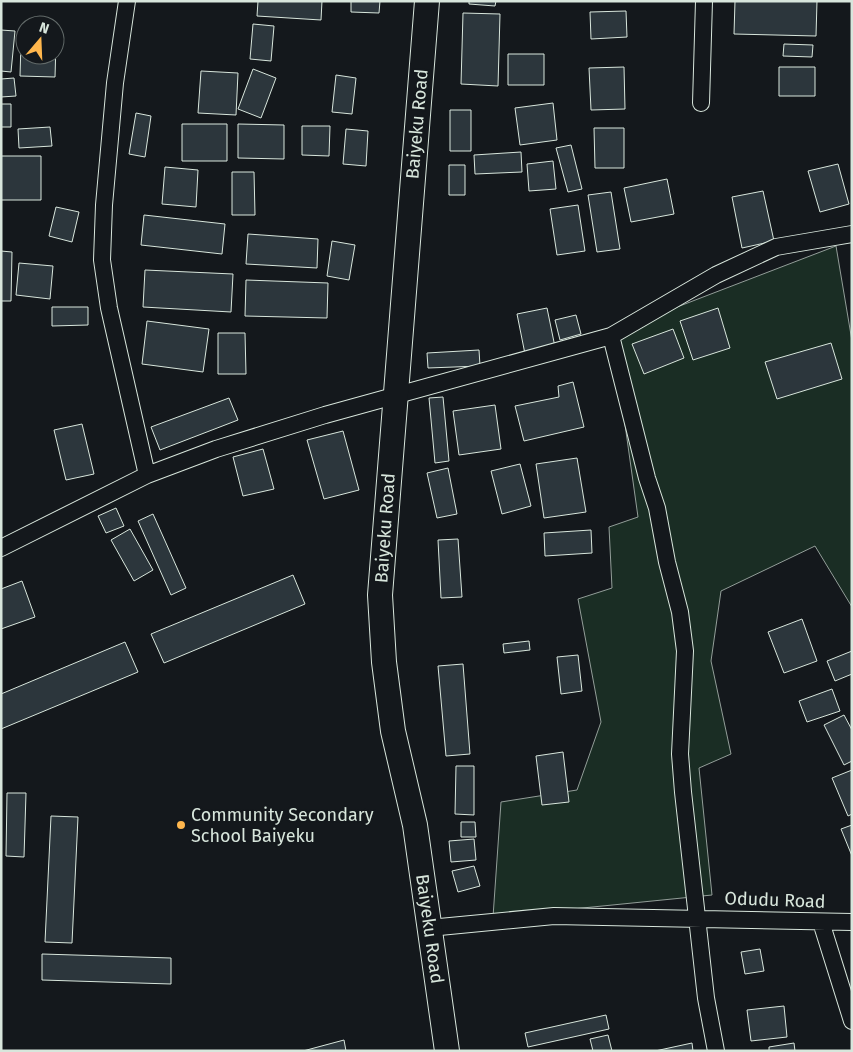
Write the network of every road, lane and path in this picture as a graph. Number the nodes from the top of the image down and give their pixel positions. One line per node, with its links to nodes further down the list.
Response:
1 (127, 1): 8 (street)
2 (427, 1): 7 (main road, Baiyeku Road)
3 (704, 1): 4 (street)
4 (701, 103)
5 (852, 234): 6 (street)
6 (610, 336): 7 (street); 10 (street)
7 (394, 397): 8 (street); 13 (main road, Baiyeku Road)
8 (147, 476): 9 (street)
9 (1, 548)
10 (697, 918): 11 (street, Odudu Road); 13 (street, Odudu Road); 16 (street)
11 (821, 922): 12 (street, Odudu Road); 14 (street)
12 (852, 922)
13 (429, 928): 15 (main road, Baiyeku Road)
14 (852, 1022)
15 (447, 1051)
16 (716, 1051)

